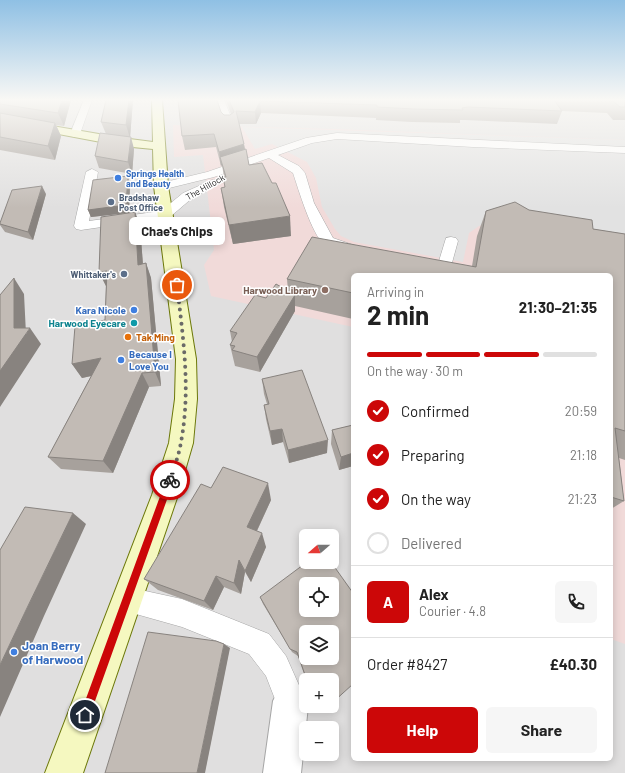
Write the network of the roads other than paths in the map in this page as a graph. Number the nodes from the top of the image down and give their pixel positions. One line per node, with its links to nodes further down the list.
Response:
1 (87, 136): 5 (main road)
2 (159, 136): 5 (main road)
3 (337, 136): 7 (lane, The Hillock)
4 (338, 136): 6 (lane, The Hillock)
5 (159, 146): 10 (main road)
6 (625, 150)
7 (271, 155): 8 (lane, The Hillock); 13 (lane)
8 (246, 164): 10 (lane, The Hillock); 11 (lane, The Hillock)
9 (92, 172): 11 (lane)
10 (161, 180): 11 (main road)
11 (165, 214): 15 (main road)
12 (451, 241): 14 (lane)
13 (361, 250)
14 (415, 261)
15 (127, 600): 16 (lane); 17 (main road)
16 (291, 701): 18 (street)
17 (64, 773)
18 (282, 773)

